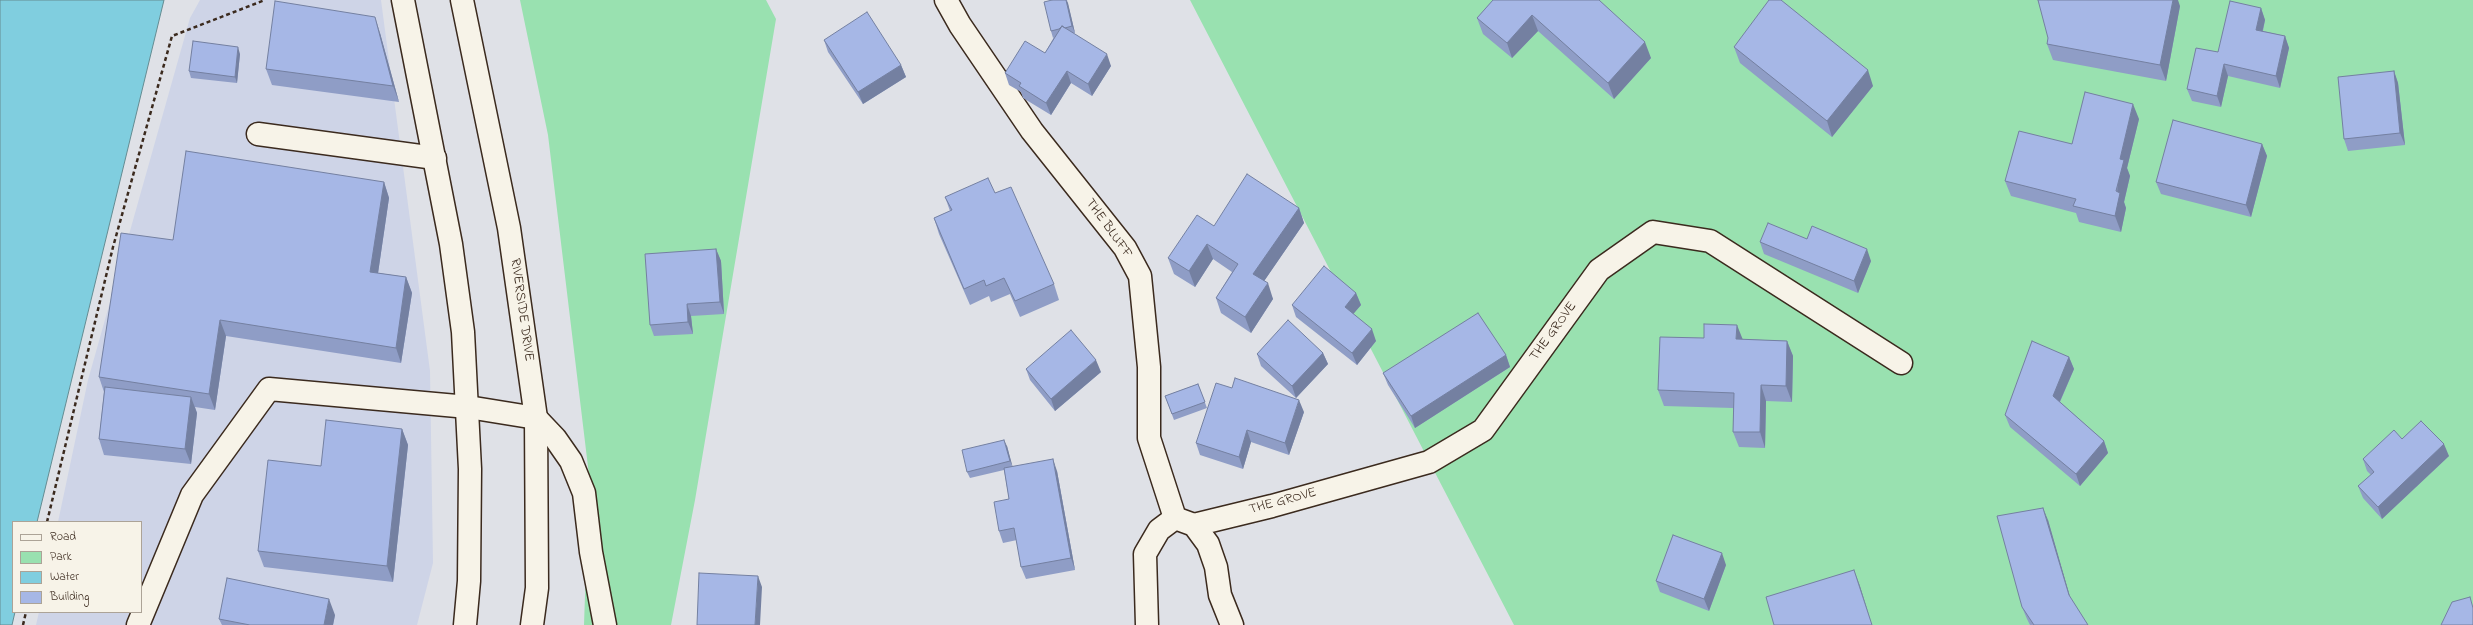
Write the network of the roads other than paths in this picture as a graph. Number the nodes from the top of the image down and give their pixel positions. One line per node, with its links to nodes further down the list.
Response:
1 (403, 0): 5 (street)
2 (462, 0): 8 (street, RIVERSIDE DRIVE)
3 (946, 0): 9 (street, THE BLUFF)
4 (258, 134): 5 (street)
5 (435, 158): 7 (street)
6 (1901, 363): 9 (street, THE GROVE)
7 (468, 407): 8 (street); 10 (street); 11 (street)
8 (536, 418): 12 (street, RIVERSIDE DRIVE); 13 (street)
9 (1185, 522): 14 (street); 15 (street, THE BLUFF)
10 (138, 625)
11 (465, 625)
12 (532, 625)
13 (605, 625)
14 (1148, 625)
15 (1232, 625)

